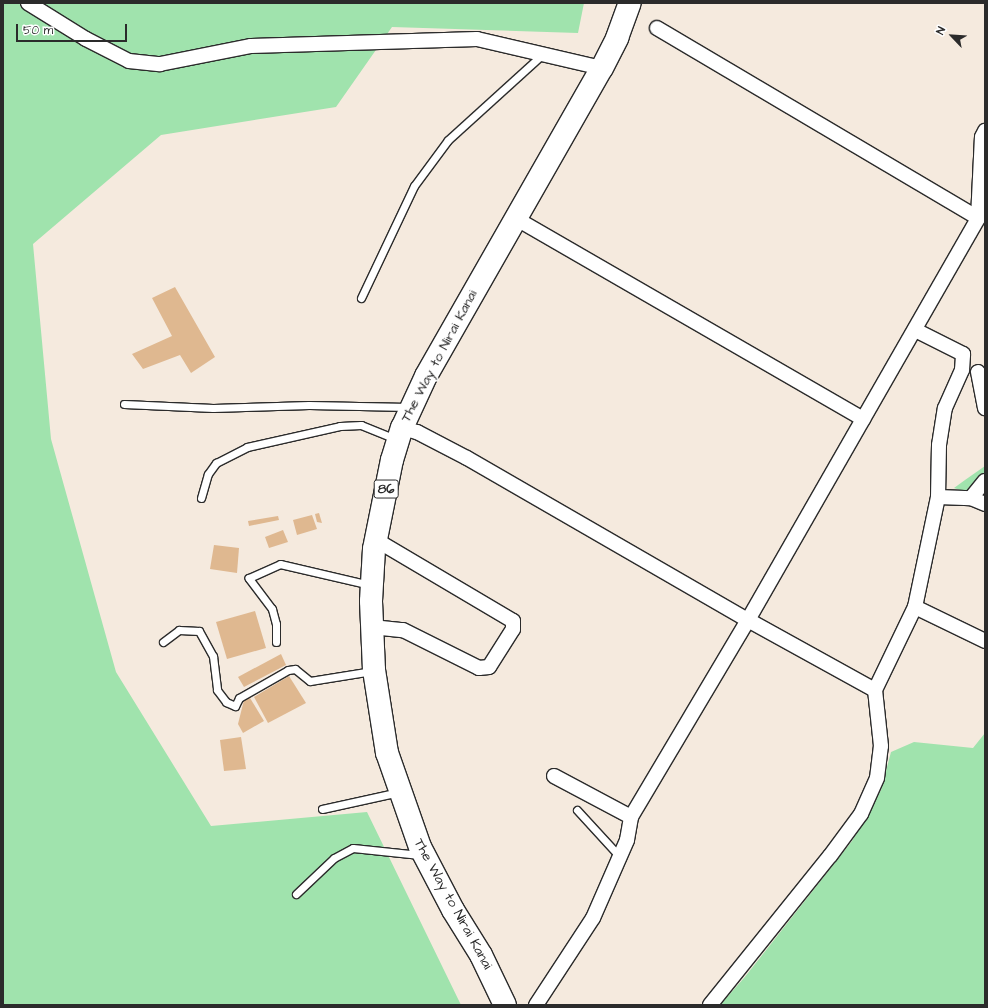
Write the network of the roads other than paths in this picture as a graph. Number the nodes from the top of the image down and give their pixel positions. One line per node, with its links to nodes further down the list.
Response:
1 (28, 3): 4 (street)
2 (630, 3): 5 (main road, The Way to Nirai Kanai / 86)
3 (657, 28): 9 (street)
4 (543, 54): 5 (street); 10 (lane)
5 (602, 68): 8 (main road, The Way to Nirai Kanai / 86)
6 (985, 131): 7 (street)
7 (983, 150): 9 (street)
8 (515, 218): 15 (main road, The Way to Nirai Kanai / 86); 17 (street)
9 (978, 218): 11 (street)
10 (361, 298)
11 (915, 330): 12 (street); 17 (street)
12 (962, 370): 13 (street); 20 (street)
13 (982, 372): 16 (street)
14 (124, 404): 15 (lane)
15 (411, 407): 18 (main road, The Way to Nirai Kanai / 86)
16 (985, 408)
17 (863, 419): 27 (street)
18 (400, 434): 21 (lane); 24 (main road, The Way to Nirai Kanai / 86); 27 (street)
19 (985, 481): 22 (street)
20 (938, 497): 22 (street); 26 (street)
21 (201, 498)
22 (971, 498): 23 (street)
23 (985, 504)
24 (376, 540): 25 (main road, The Way to Nirai Kanai / 86); 28 (street)
25 (372, 586): 28 (main road, The Way to Nirai Kanai / 86); 31 (lane)
26 (916, 607): 29 (street); 33 (street)
27 (748, 620): 33 (street); 38 (street)
28 (372, 627): 32 (main road, The Way to Nirai Kanai / 86)
29 (985, 641)
30 (163, 642): 32 (lane)
31 (276, 642)
32 (374, 670): 35 (main road, The Way to Nirai Kanai / 86)
33 (875, 690): 44 (street)
34 (554, 776): 38 (street)
35 (399, 792): 36 (lane); 39 (main road, The Way to Nirai Kanai / 86)
36 (322, 809)
37 (577, 810): 40 (lane)
38 (632, 818): 40 (street)
39 (424, 856): 41 (lane); 42 (main road, The Way to Nirai Kanai / 86)
40 (620, 857): 43 (street)
41 (296, 894)
42 (505, 1005)
43 (536, 1005)
44 (710, 1005)

